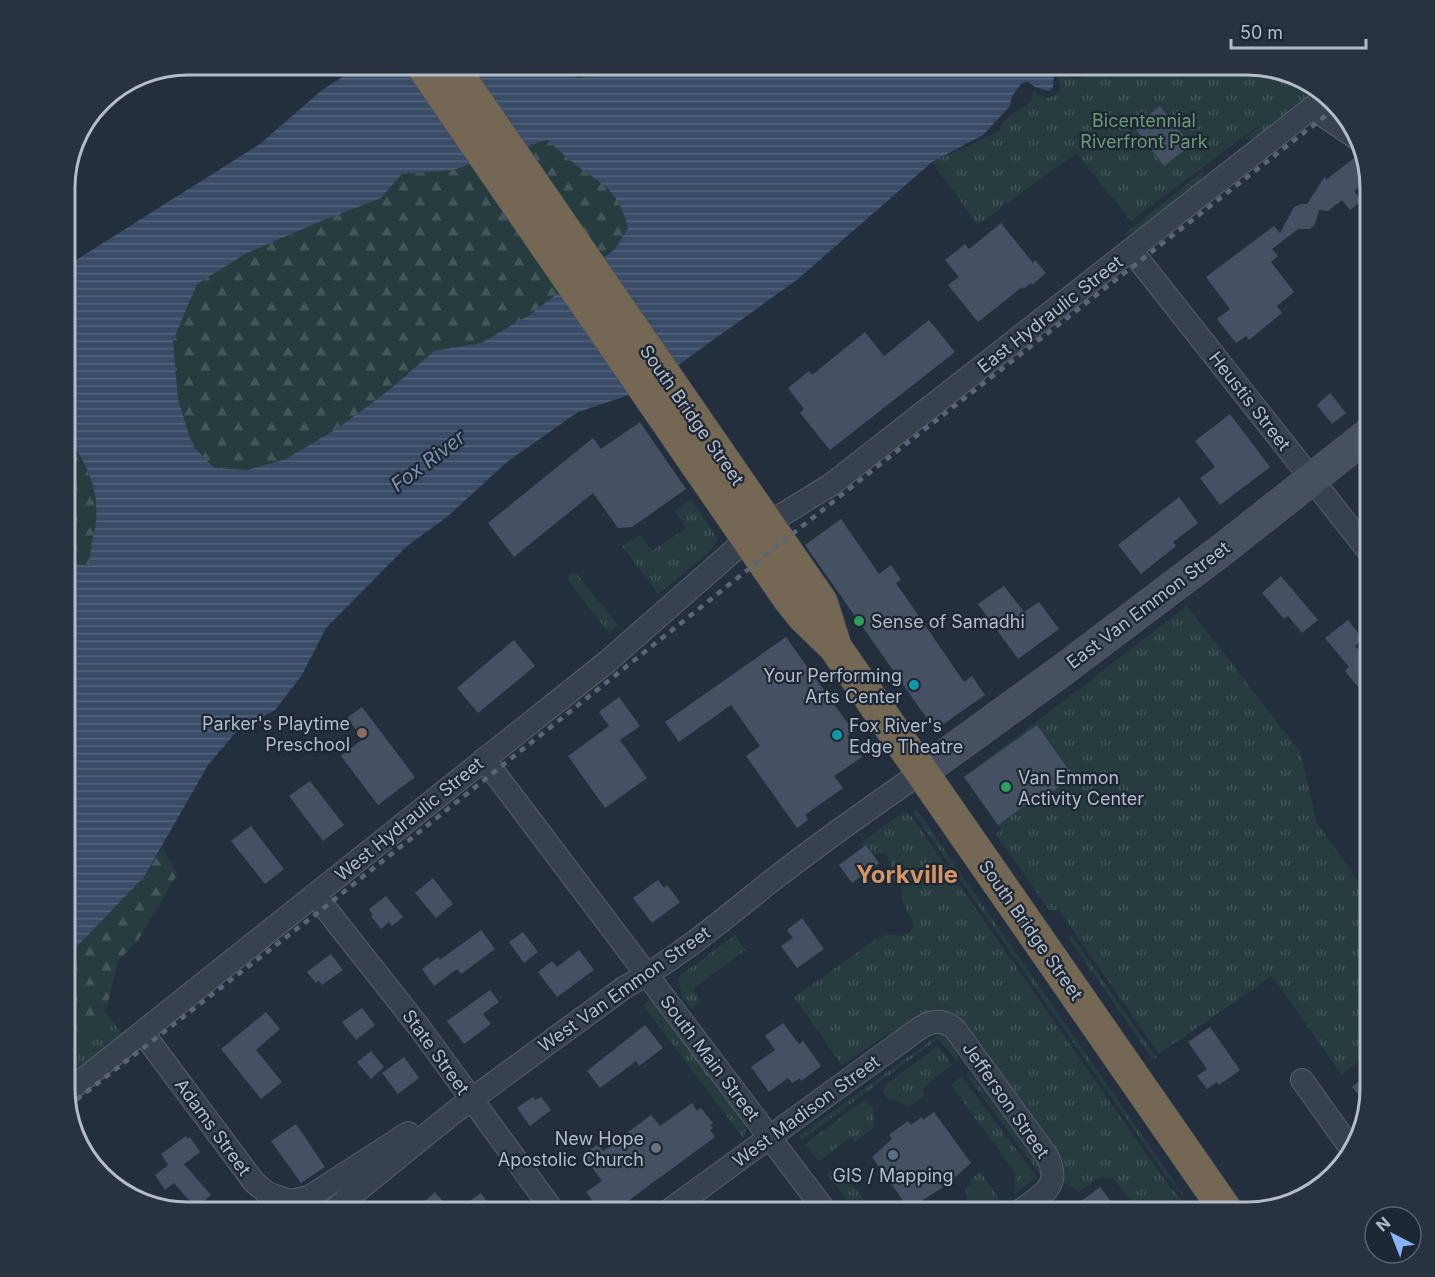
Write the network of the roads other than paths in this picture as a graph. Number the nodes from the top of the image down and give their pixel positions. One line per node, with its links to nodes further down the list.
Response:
1 (431, 75): 5 (highway)
2 (457, 75): 5 (highway)
3 (1320, 102): 4 (street); 6 (street, East Hydraulic Street)
4 (1331, 113)
5 (527, 196): 9 (highway, South Bridge Street)
6 (1131, 250): 8 (street, Heustis Street); 9 (street, East Hydraulic Street)
7 (1360, 441): 8 (street, East Van Emmon Street)
8 (1311, 479): 10 (street, Heustis Street); 12 (street, East Van Emmon Street)
9 (757, 531): 11 (street, West Hydraulic Street); 12 (highway, South Bridge Street)
10 (1360, 540)
11 (484, 759): 13 (street, West Hydraulic Street); 14 (street, South Main Street)
12 (922, 772): 14 (street, West Van Emmon Street); 27 (highway, South Bridge Street)
13 (315, 895): 16 (street, West Hydraulic Street); 19 (street, State Street)
14 (647, 975): 19 (street, West Van Emmon Street); 20 (street, South Main Street)
15 (948, 1023): 20 (street, West Madison Street); 26 (street, Jefferson Street)
16 (143, 1033): 18 (street, West Hydraulic Street); 19 (street, Adams Street)
17 (1302, 1080): 21 (street)
18 (75, 1086)
19 (462, 1107): 22 (street, West Van Emmon Street); 23 (street, State Street)
20 (770, 1138): 24 (street, West Madison Street); 25 (street, South Main Street)
21 (1347, 1142)
22 (343, 1202)
23 (545, 1202)
24 (681, 1202)
25 (818, 1202)
26 (1032, 1202)
27 (1220, 1202)

